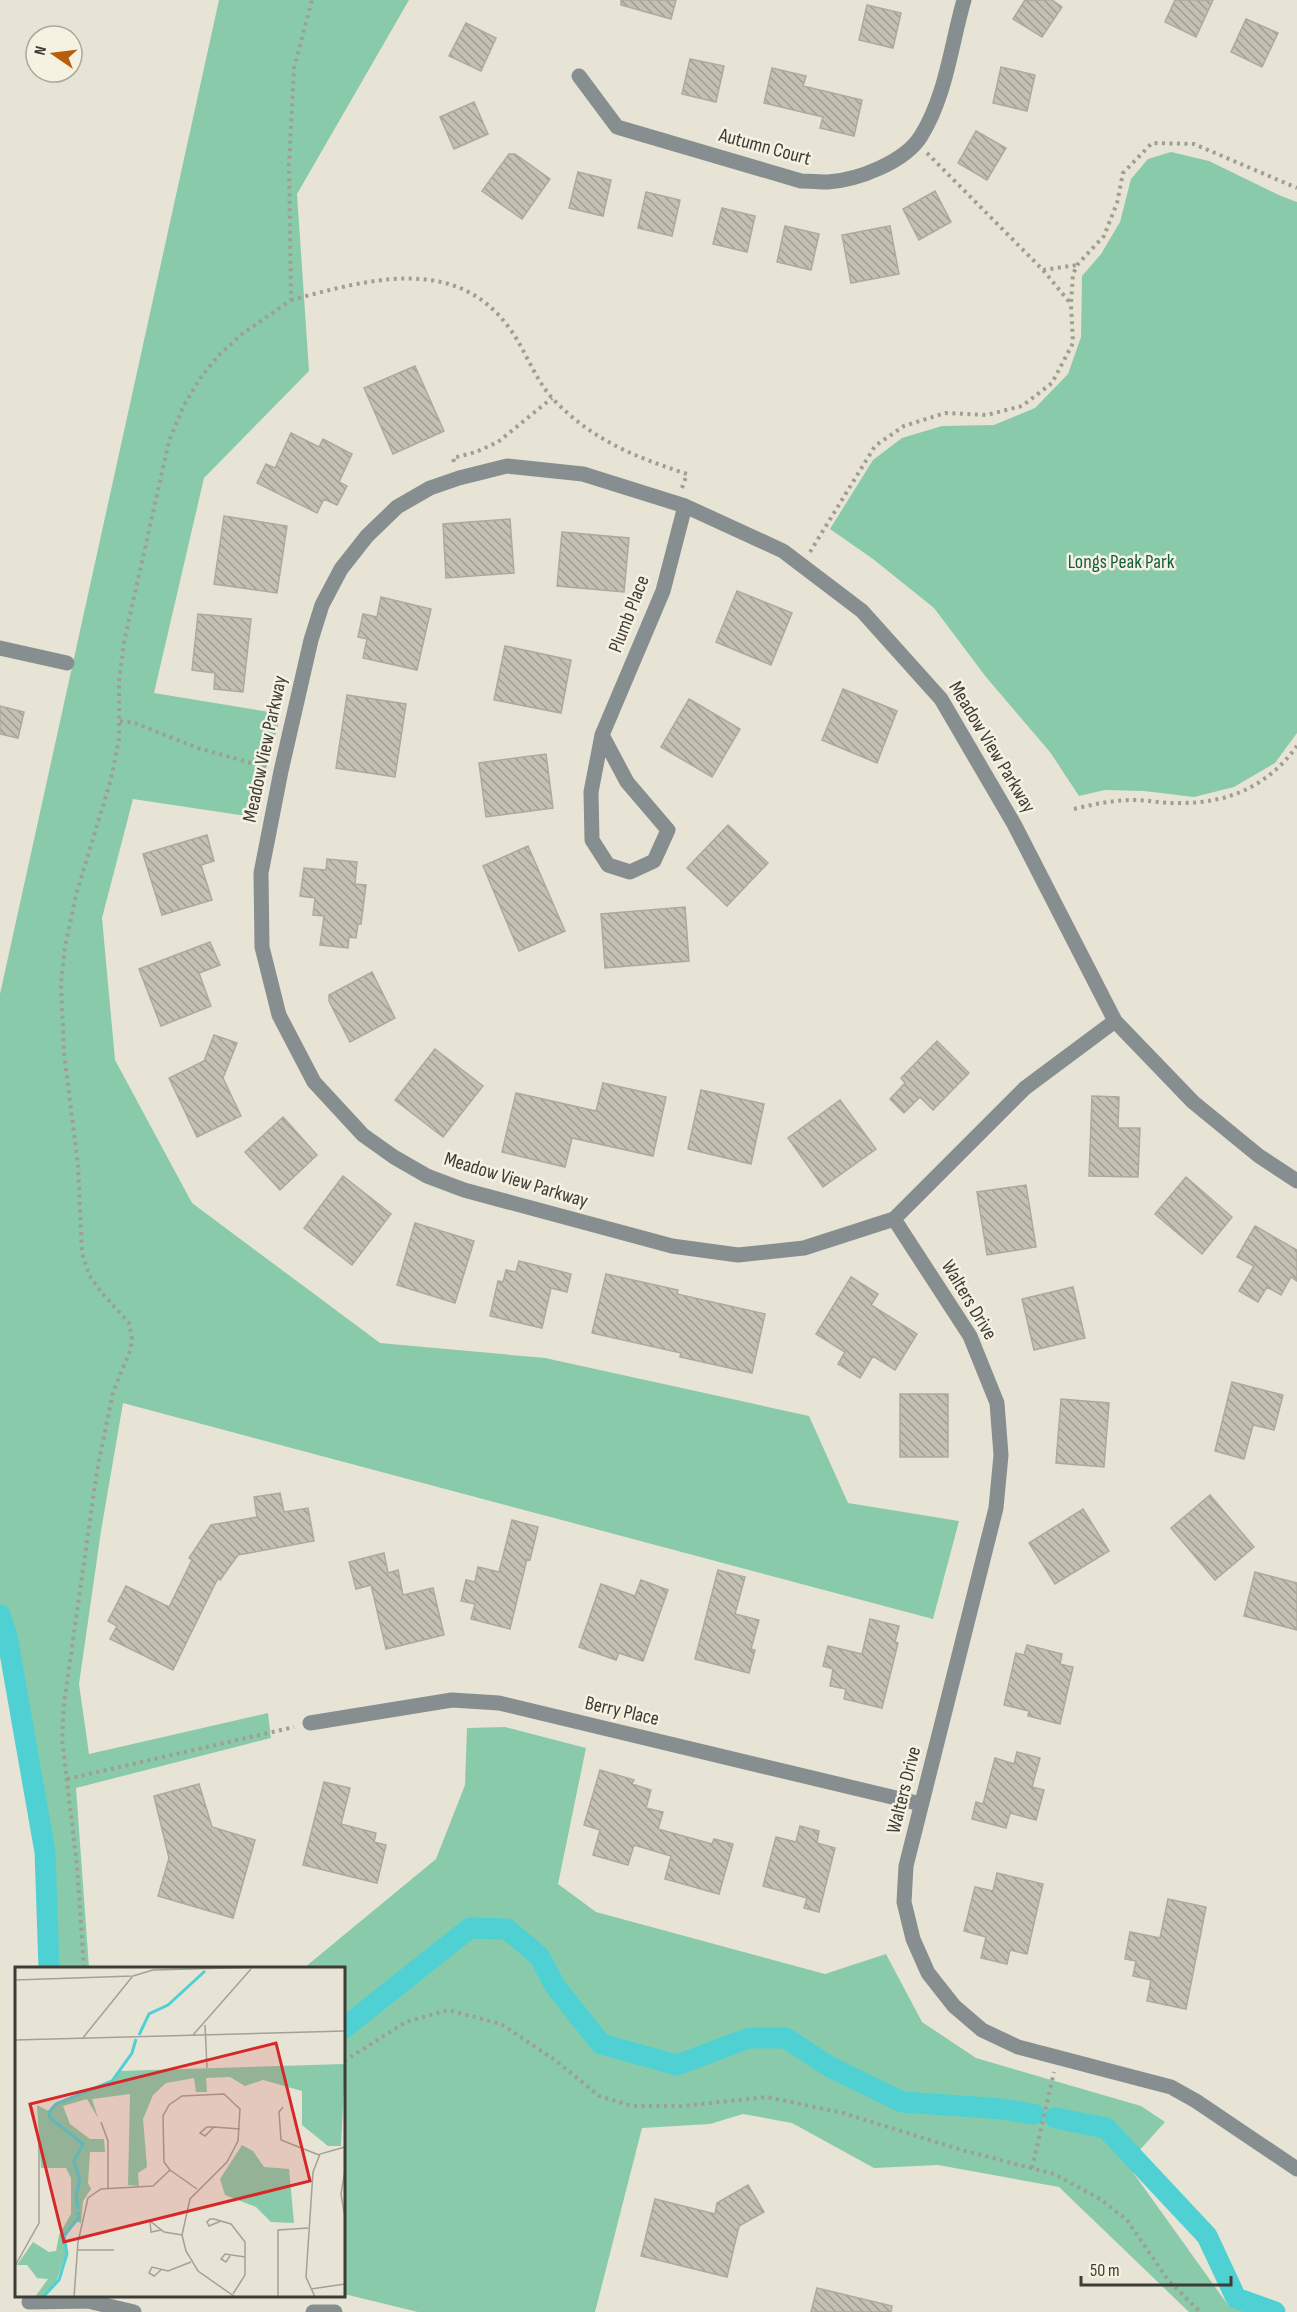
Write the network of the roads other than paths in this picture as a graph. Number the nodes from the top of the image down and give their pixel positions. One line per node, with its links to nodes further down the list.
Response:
1 (964, 0): 2 (street, Autumn Court)
2 (579, 76)
3 (685, 506): 6 (street, Plumb Place); 7 (street, Meadow View Parkway); 9 (street, Meadow View Parkway)
4 (0, 648): 5 (street)
5 (67, 663)
6 (602, 735): 6 (street, Plumb Place)
7 (1115, 1021): 8 (street, Meadow View Parkway); 9 (street, Meadow View Parkway)
8 (1297, 1181)
9 (894, 1220): 11 (street, Walters Drive)
10 (310, 1724): 11 (street, Berry Place)
11 (921, 1804): 12 (street, Walters Drive)
12 (1297, 2169)
13 (29, 2302): 14 (street)
14 (134, 2312)
15 (313, 2312): 16 (street)
16 (335, 2312)

